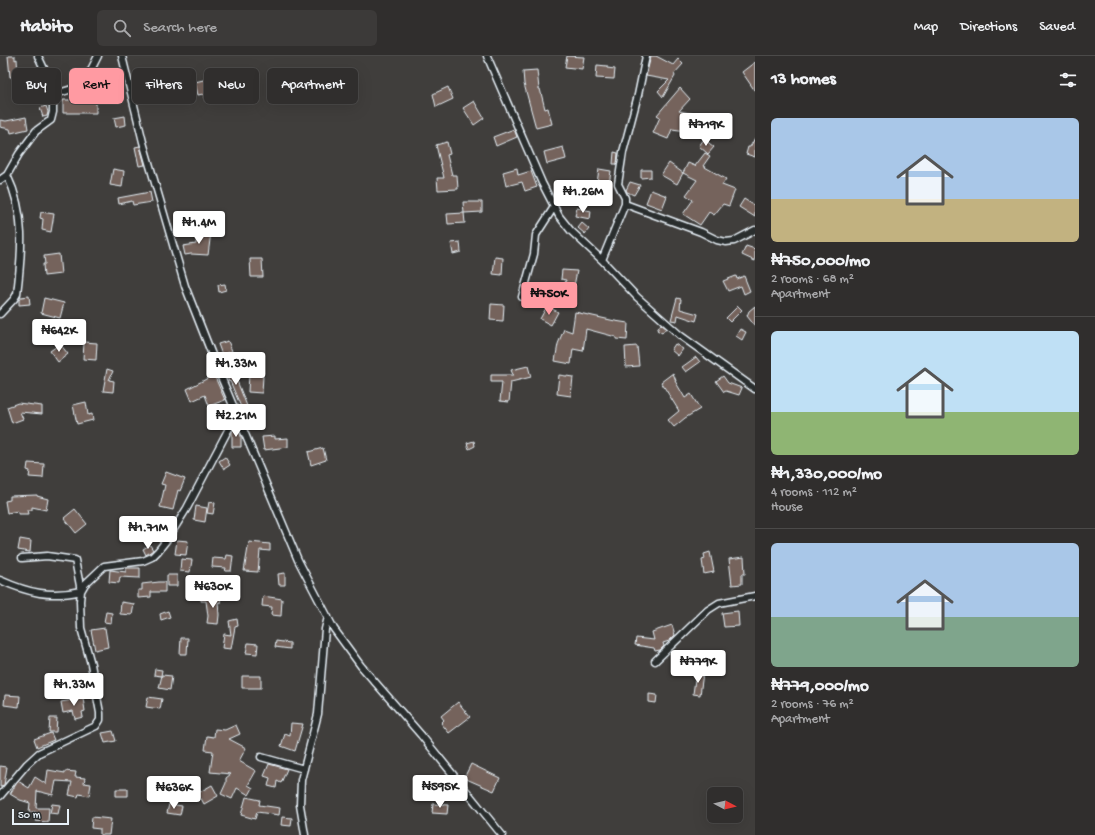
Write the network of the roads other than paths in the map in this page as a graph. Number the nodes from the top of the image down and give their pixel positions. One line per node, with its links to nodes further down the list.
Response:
1 (38, 56): 6 (street)
2 (98, 56): 7 (street)
3 (122, 56): 18 (street)
4 (487, 56): 12 (street)
5 (646, 56): 11 (street)
6 (44, 68)
7 (61, 92)
8 (53, 104): 9 (street)
9 (7, 175): 10 (street); 16 (street)
10 (0, 180)
11 (625, 204): 13 (street); 14 (street)
12 (554, 207): 14 (street); 15 (street)
13 (755, 230)
14 (602, 260): 17 (street)
15 (522, 297)
16 (0, 314)
17 (755, 389)
18 (236, 415): 21 (street); 23 (street)
19 (22, 558): 21 (street)
20 (0, 580): 21 (street)
21 (81, 591): 27 (street)
22 (755, 596): 24 (street)
23 (328, 617): 26 (street); 29 (street)
24 (655, 660)
25 (261, 757): 26 (street)
26 (304, 769): 28 (street)
27 (0, 796)
28 (305, 835)
29 (502, 835)

